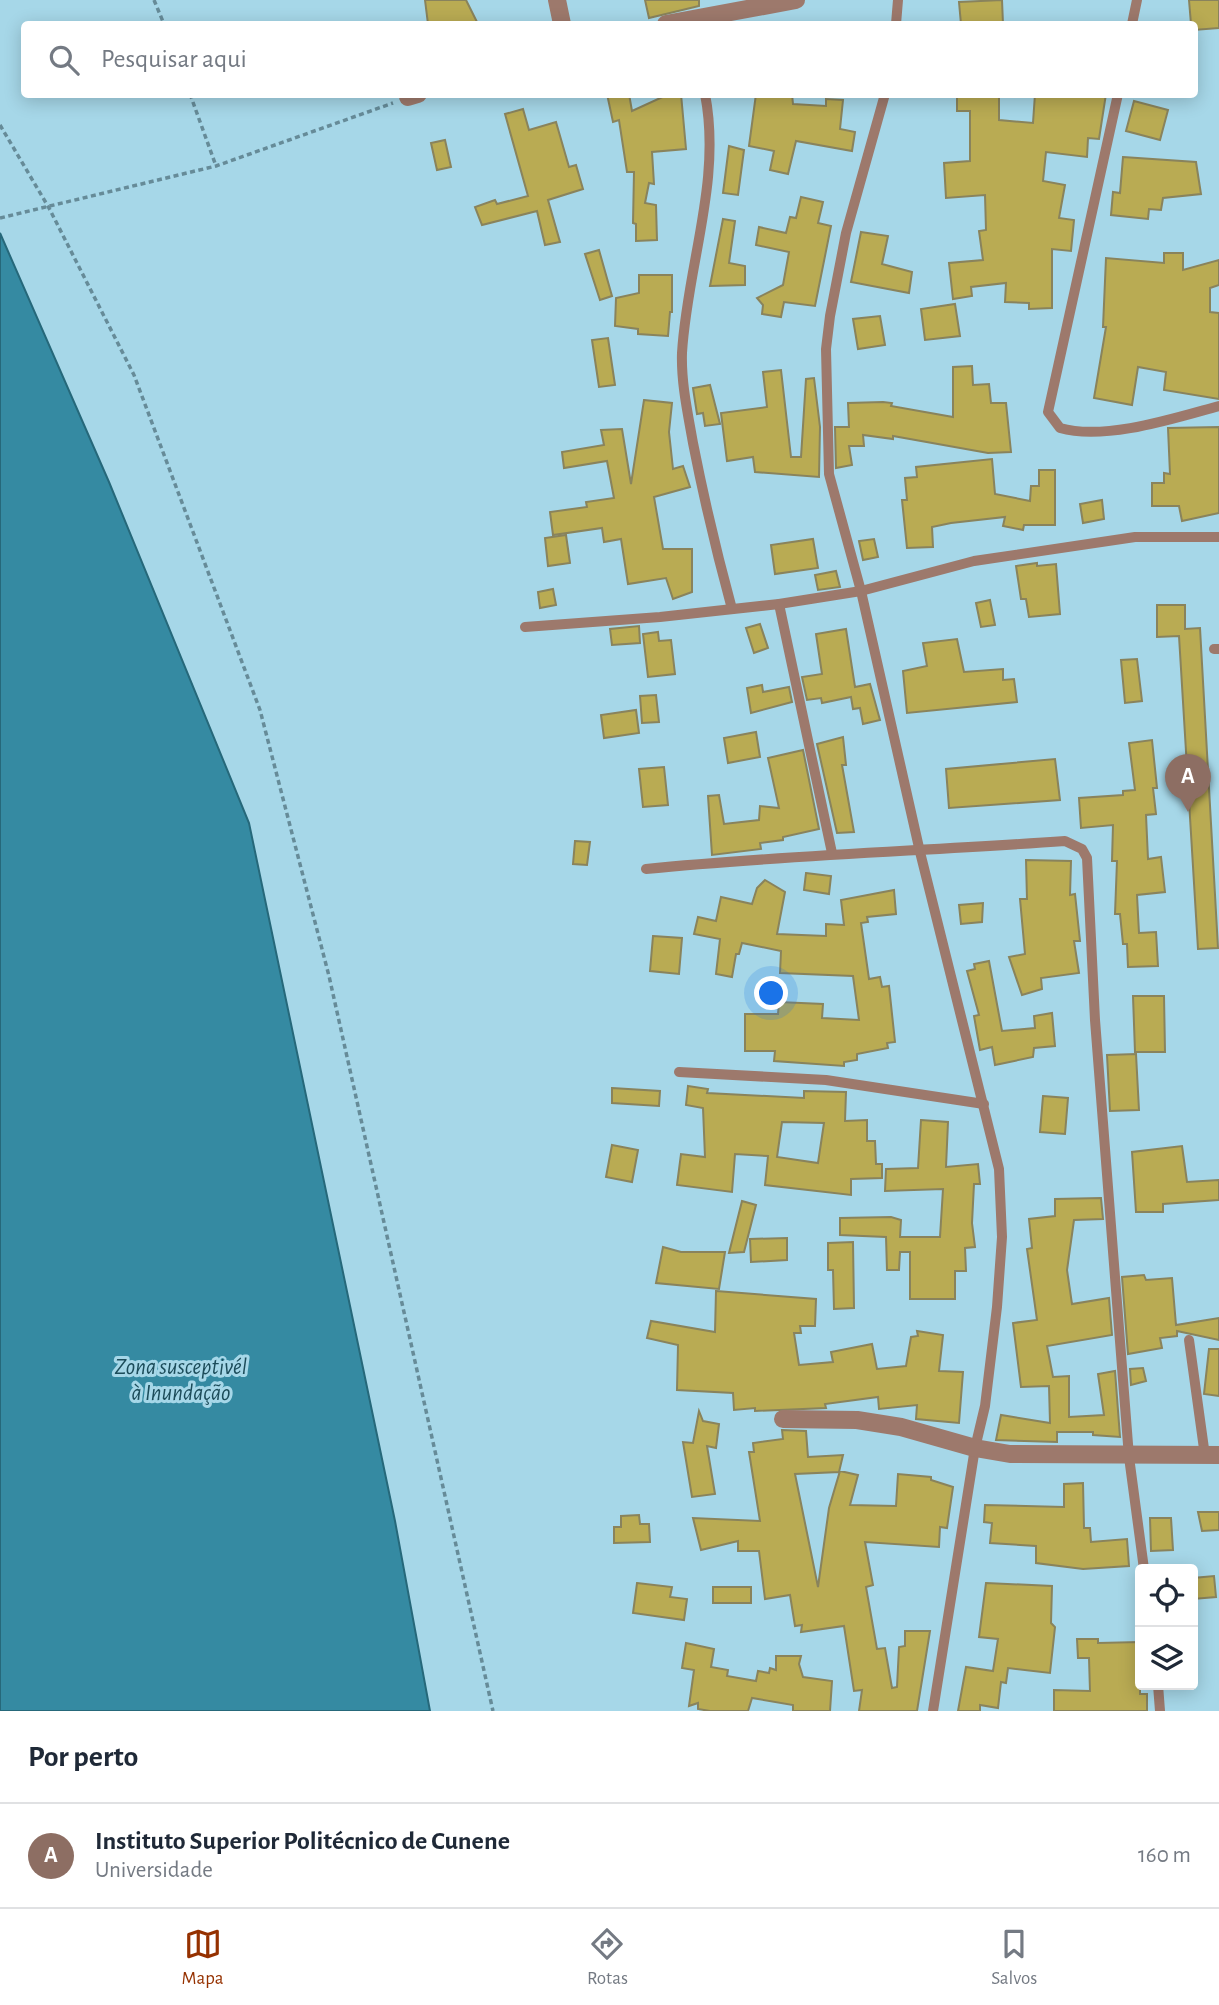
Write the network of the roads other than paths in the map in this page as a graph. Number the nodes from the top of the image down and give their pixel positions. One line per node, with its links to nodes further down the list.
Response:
1 (557, 0): 5 (street)
2 (796, 0): 6 (street)
3 (898, 0): 7 (lane)
4 (1137, 0): 8 (lane)
5 (561, 21)
6 (691, 21)
7 (897, 21)
8 (1133, 21)
9 (705, 98): 16 (lane)
10 (884, 98): 14 (lane)
11 (1117, 98): 12 (lane)
12 (1219, 406)
13 (1219, 537): 14 (lane)
14 (861, 591): 15 (lane); 18 (lane)
15 (779, 604): 16 (lane); 19 (lane)
16 (732, 609): 17 (lane)
17 (525, 627)
18 (920, 852): 19 (lane); 22 (lane); 27 (lane)
19 (832, 853): 20 (lane)
20 (646, 869)
21 (679, 1073): 22 (lane)
22 (984, 1104): 25 (lane)
23 (1189, 1340): 26 (lane)
24 (783, 1419): 25 (street)
25 (975, 1448): 27 (street); 30 (lane)
26 (1212, 1456): 27 (street)
27 (1129, 1457): 28 (lane)
28 (1143, 1564)
29 (1158, 1690): 31 (lane)
30 (933, 1711)
31 (1160, 1711)

